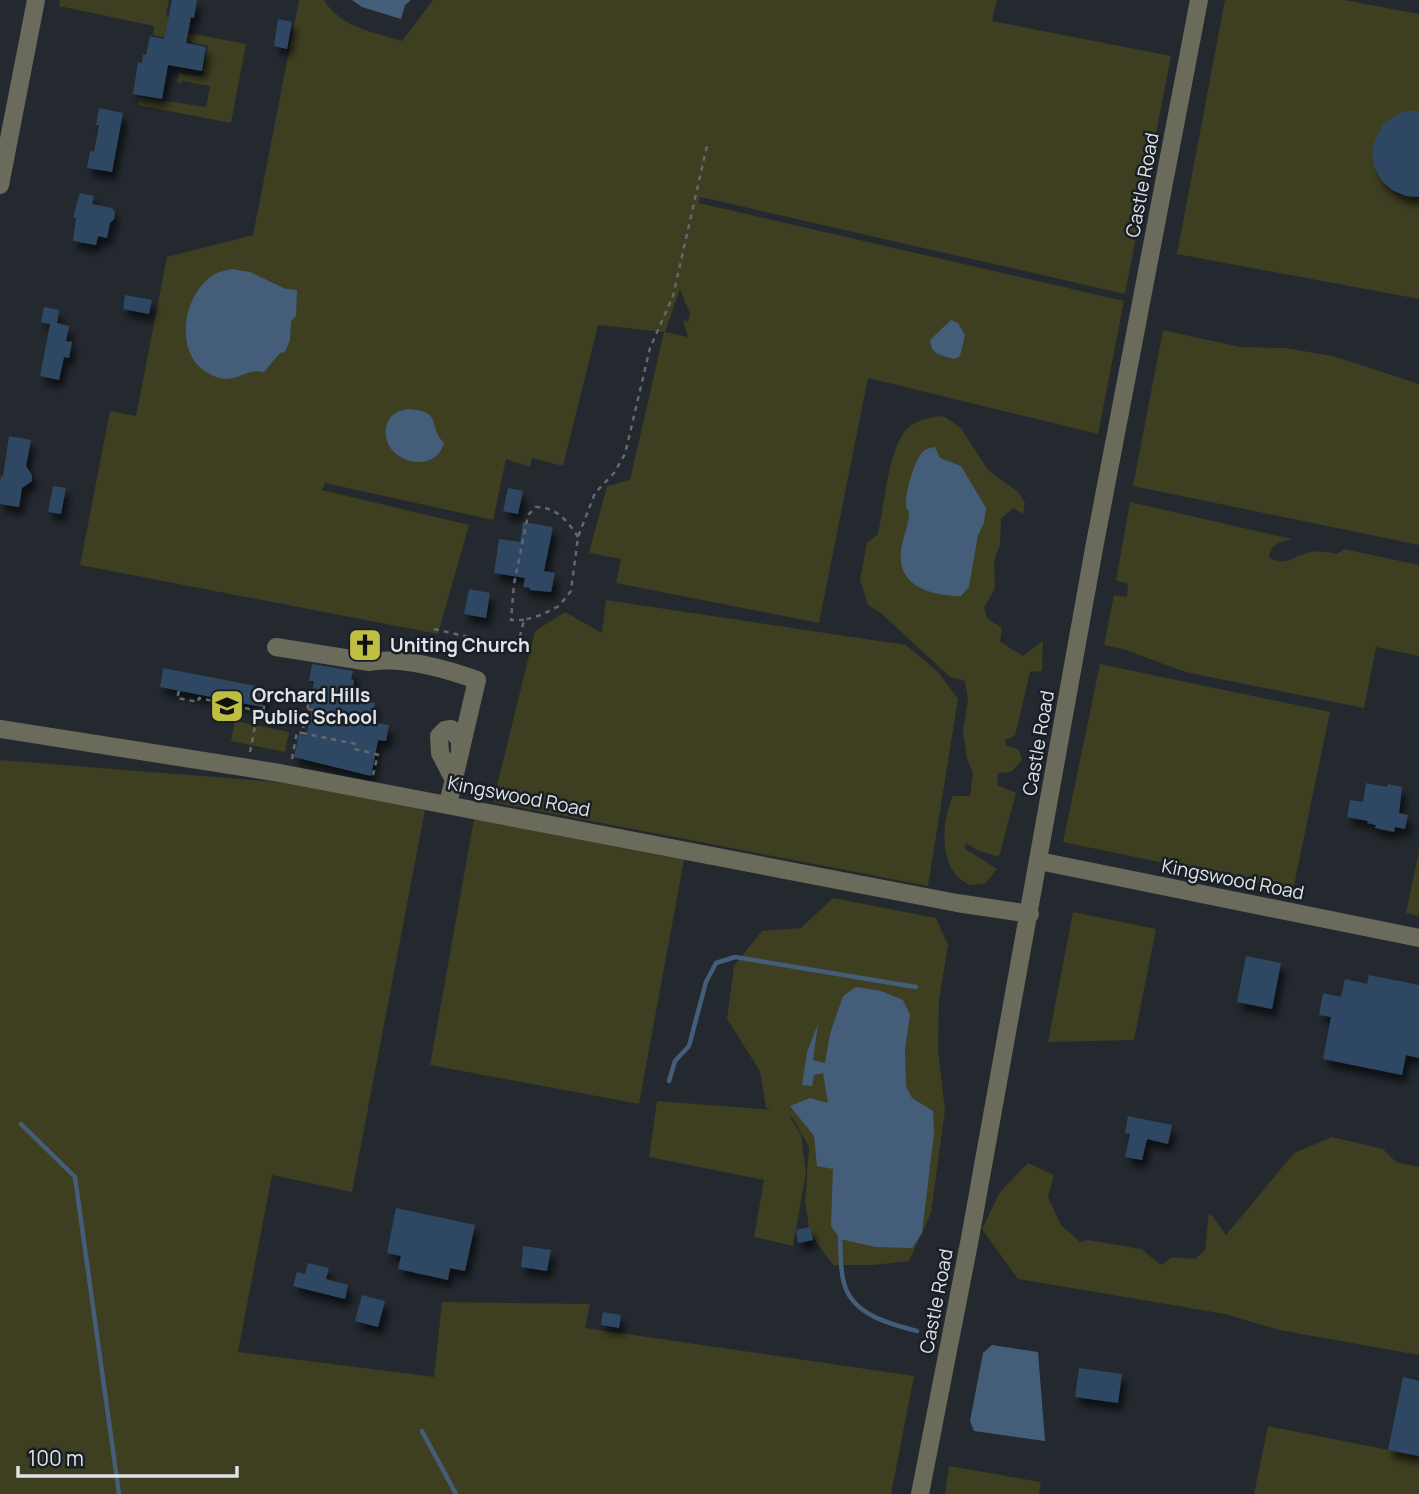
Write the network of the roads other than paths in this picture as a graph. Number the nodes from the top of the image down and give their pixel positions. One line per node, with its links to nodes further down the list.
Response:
1 (36, 0): 3 (street)
2 (1199, 0): 9 (street, Castle Road)
3 (0, 185)
4 (276, 647): 6 (street)
5 (0, 729): 8 (street, Kingswood Road)
6 (460, 754): 7 (street); 7 (street)
7 (454, 780): 8 (street)
8 (448, 804): 10 (street, Kingswood Road)
9 (1039, 861): 10 (street, Castle Road); 11 (street, Kingswood Road)
10 (1030, 914): 12 (street, Castle Road)
11 (1419, 937)
12 (920, 1494)

